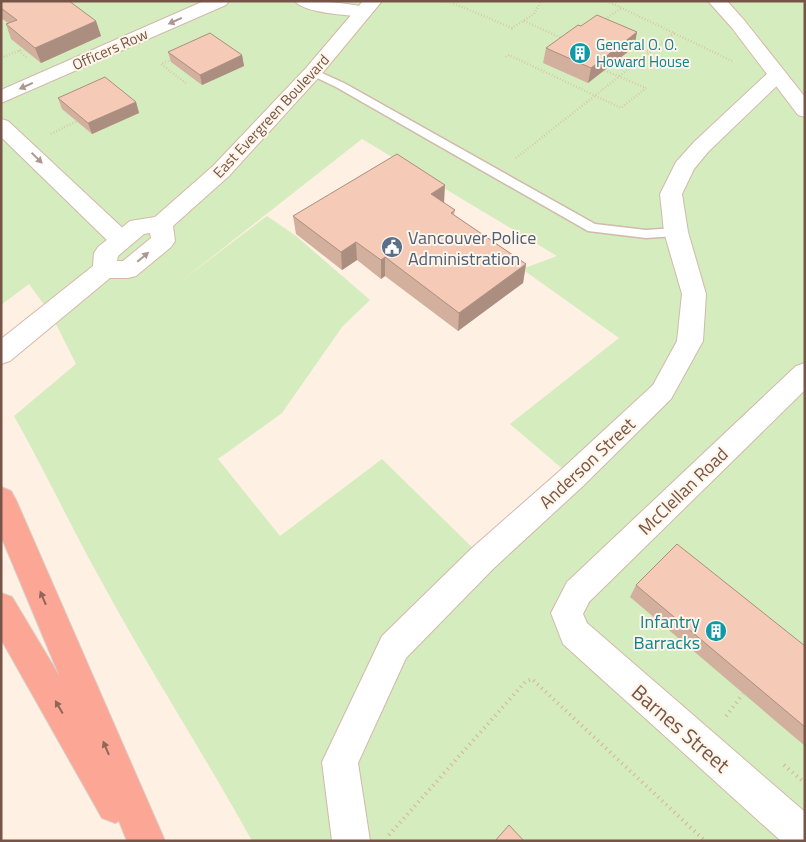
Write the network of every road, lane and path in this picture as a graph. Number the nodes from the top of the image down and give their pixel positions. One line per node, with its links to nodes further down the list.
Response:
1 (220, 1): 26 (street, Officers Row, one-way to 26)
2 (304, 1): 7 (street)
3 (448, 1): 9 (path)
4 (541, 1): 9 (path)
5 (607, 1): 8 (path)
6 (717, 1): 22 (street)
7 (368, 7): 21 (street, East Evergreen Boulevard)
8 (621, 8): 10 (path); 11 (path)
9 (524, 21): 13 (path)
10 (601, 22)
11 (674, 33): 15 (path); 19 (path)
12 (626, 41): 15 (path)
13 (569, 42)
14 (23, 49): 18 (path)
15 (651, 52): 23 (path)
16 (179, 55): 24 (path)
17 (506, 57): 25 (path)
18 (1, 58)
19 (733, 62)
20 (604, 70): 23 (path)
21 (313, 72): 31 (lane); 32 (street, East Evergreen Boulevard)
22 (777, 75): 27 (street); 33 (street, Anderson Street)
23 (620, 77): 25 (path); 25 (path)
24 (187, 84)
25 (595, 96): 31 (path)
26 (1, 97)
27 (805, 111)
28 (77, 122): 30 (path)
29 (1, 125): 34 (street, one-way to 34)
30 (43, 138)
31 (496, 174): 33 (lane)
32 (161, 224): 34 (street); 35 (street, one-way to 32)
33 (676, 232): 50 (street, Anderson Street)
34 (121, 240): 35 (street)
35 (106, 269): 36 (street)
36 (1, 354)
37 (805, 373): 40 (street, McClellan Road)
38 (1, 500): 49 (highway, one-way to 38)
39 (1, 608): 48 (highway, one-way to 39)
40 (567, 613): 47 (street, Barnes Street)
41 (743, 694): 43 (path)
42 (718, 710): 43 (path)
43 (726, 716): 44 (path)
44 (733, 722)
45 (776, 758): 46 (path)
46 (805, 783)
47 (805, 837)
48 (135, 841)
49 (146, 841)
50 (351, 841)
51 (384, 841): 52 (path)
52 (705, 841)

